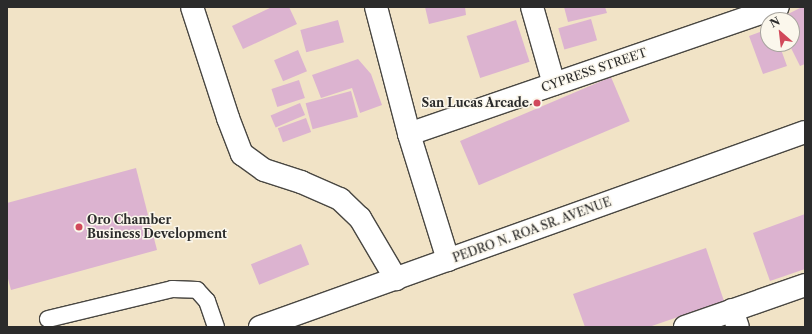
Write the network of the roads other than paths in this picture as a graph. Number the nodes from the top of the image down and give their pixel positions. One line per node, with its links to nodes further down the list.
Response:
1 (192, 7): 9 (street)
2 (376, 7): 7 (street)
3 (532, 7): 5 (street)
4 (778, 7): 5 (street, CYPRESS STREET)
5 (554, 84): 7 (street, CYPRESS STREET)
6 (805, 132): 8 (street, PEDRO N. ROA SR. AVENUE)
7 (410, 134): 8 (street)
8 (448, 260): 9 (street, PEDRO N. ROA SR. AVENUE)
9 (396, 279): 14 (street, PEDRO N. ROA SR. AVENUE)
10 (805, 285): 12 (street)
11 (48, 319): 13 (lane)
12 (735, 319): 15 (street)
13 (216, 327)
14 (260, 327)
15 (685, 327)

